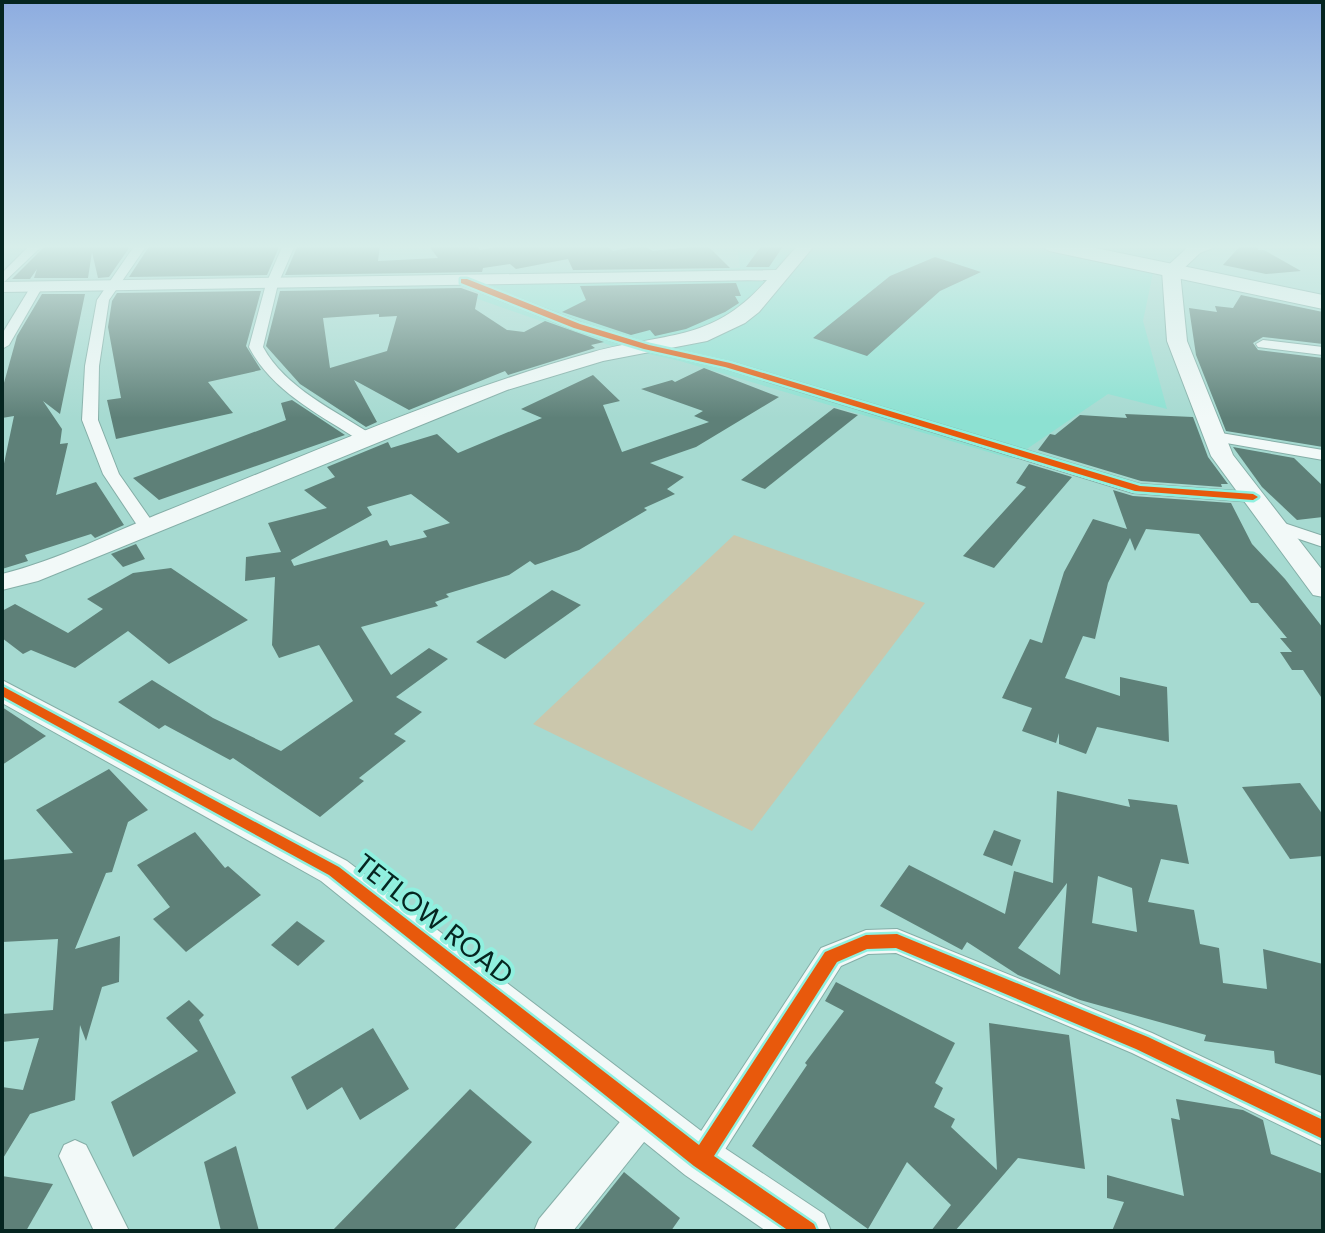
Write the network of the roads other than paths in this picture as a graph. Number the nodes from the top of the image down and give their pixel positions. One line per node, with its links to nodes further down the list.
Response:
1 (27, 303): 8 (street)
2 (103, 303): 16 (street)
3 (267, 303): 12 (street)
4 (518, 303): 9 (street)
5 (758, 303): 9 (street)
6 (1175, 303): 11 (street)
7 (1263, 344): 10 (street)
8 (2, 345)
9 (647, 347): 12 (street); 14 (street)
10 (1323, 351)
11 (1215, 437): 13 (street); 14 (street)
12 (368, 439): 16 (street)
13 (1323, 455)
14 (1253, 497): 15 (street)
15 (1275, 525): 17 (street); 19 (street)
16 (147, 527): 18 (street)
17 (1323, 542)
18 (2, 582)
19 (1323, 589)
20 (2, 690): 21 (street, TETLOW ROAD)
21 (645, 1116): 24 (street, TETLOW ROAD); 26 (street)
22 (1323, 1130): 24 (street)
23 (75, 1156): 25 (street)
24 (701, 1159): 27 (street, TETLOW ROAD)
25 (112, 1231)
26 (551, 1231)
27 (807, 1231)

